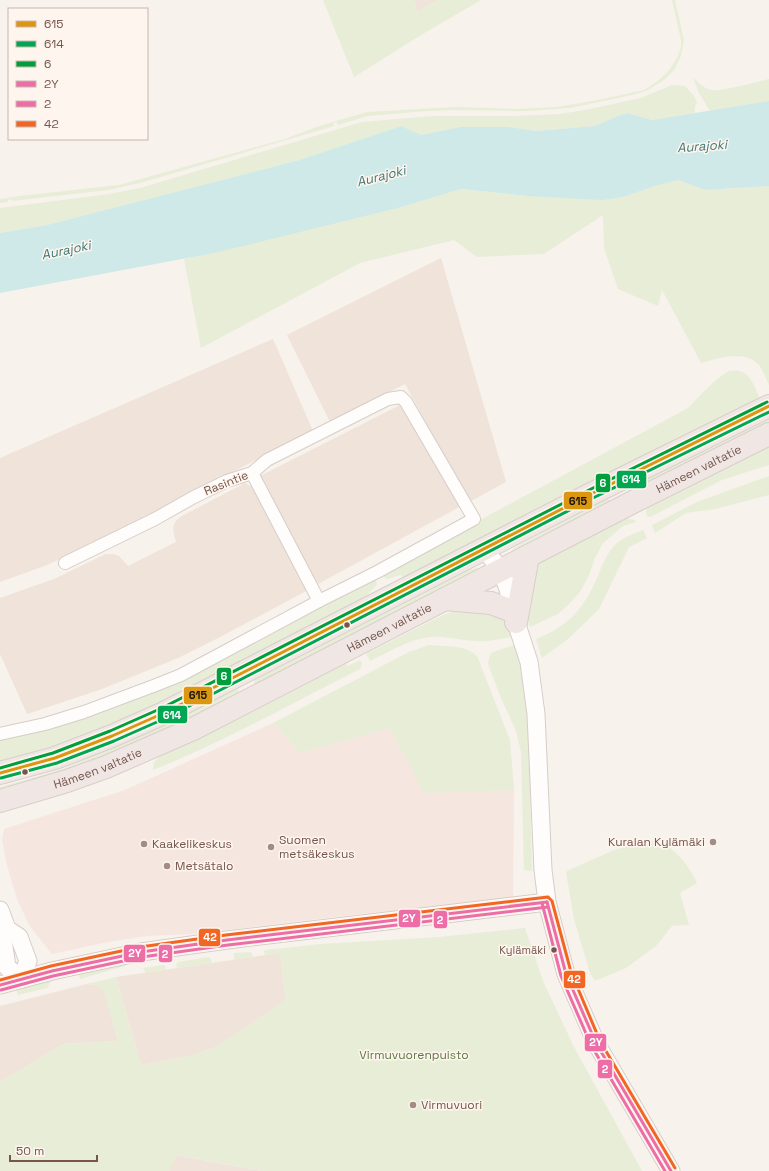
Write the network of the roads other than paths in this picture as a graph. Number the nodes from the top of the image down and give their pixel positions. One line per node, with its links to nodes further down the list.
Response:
1 (769, 406): 4 (highway, Hämeen valtatie)
2 (769, 434): 5 (highway, Hämeen valtatie)
3 (252, 473): 6 (street, Rasintie); 9 (street); 9 (street, Rasintie)
4 (484, 549): 7 (main road); 12 (highway, Hämeen valtatie)
5 (528, 556): 7 (highway, Hämeen valtatie); 10 (highway)
6 (65, 563)
7 (495, 573): 8 (highway, Hämeen valtatie); 10 (main road)
8 (446, 599): 10 (highway); 13 (highway, Hämeen valtatie)
9 (319, 601): 11 (street)
10 (511, 615): 14 (main road)
11 (0, 734)
12 (0, 773)
13 (0, 801)
14 (547, 902): 16 (main road); 17 (main road)
15 (0, 910): 16 (main road)
16 (11, 982)
17 (671, 1171)

